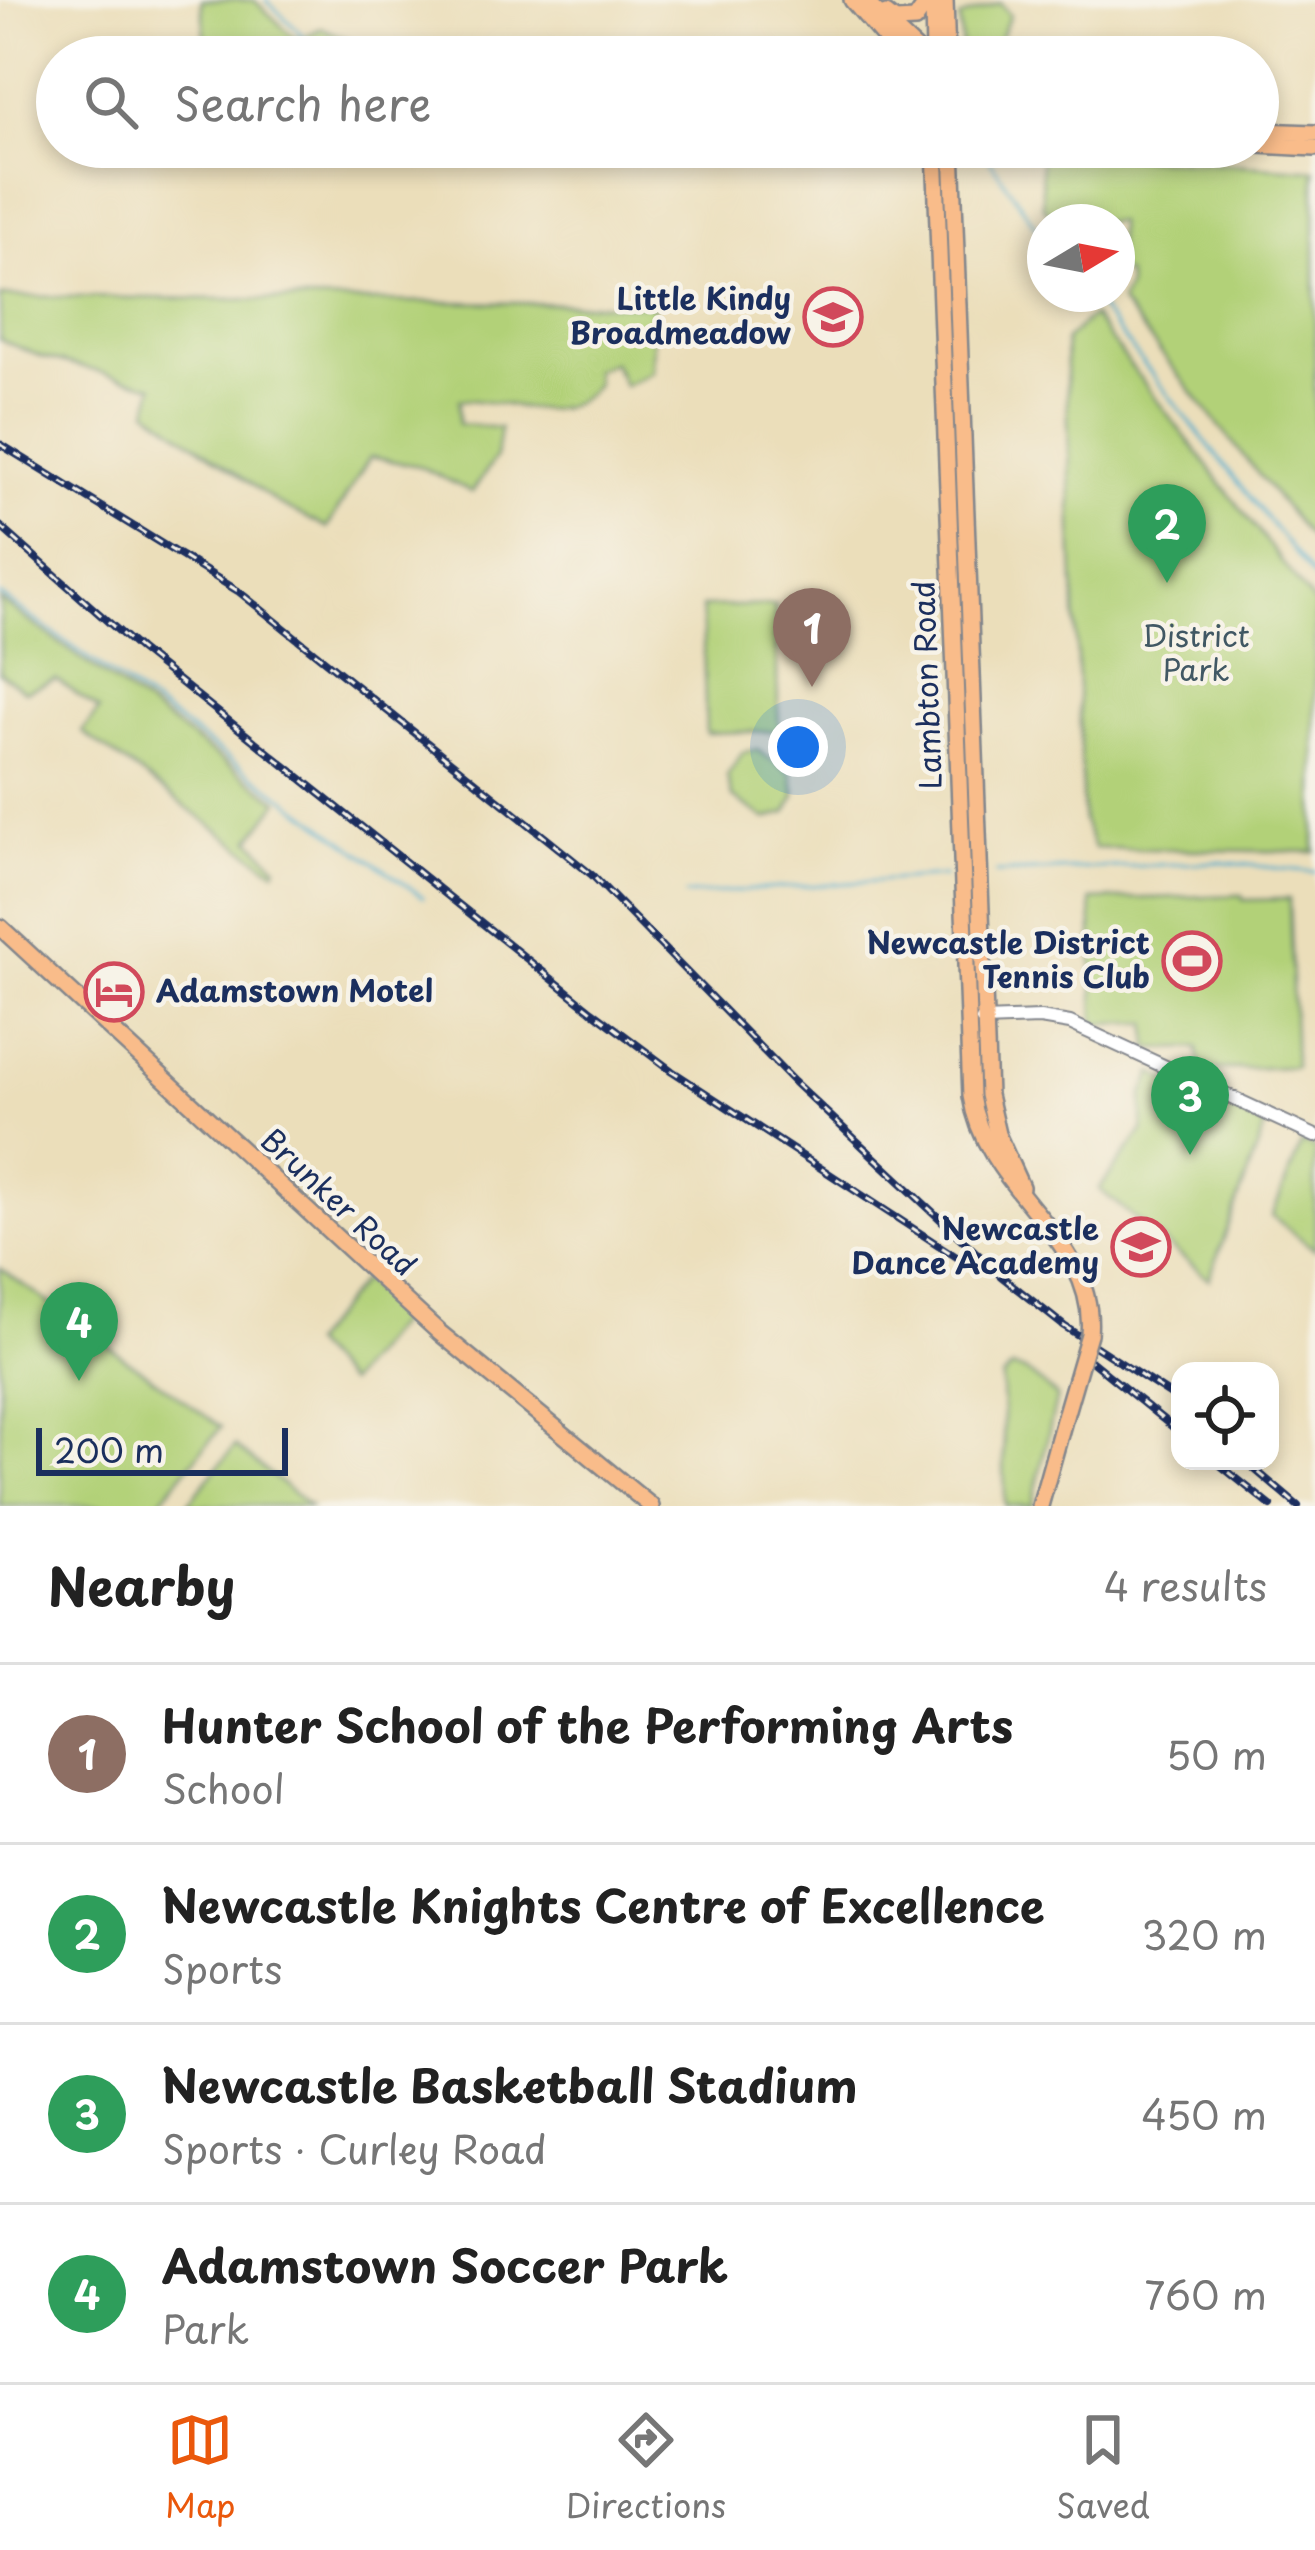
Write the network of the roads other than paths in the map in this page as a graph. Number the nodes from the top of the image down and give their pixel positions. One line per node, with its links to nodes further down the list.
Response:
1 (853, 0): 4 (main road)
2 (931, 0): 3 (main road); 6 (main road)
3 (868, 4): 5 (main road)
4 (883, 36)
5 (902, 36)
6 (933, 36)
7 (1279, 132): 8 (main road)
8 (1315, 134)
9 (1279, 146): 10 (main road)
10 (1315, 148)
11 (936, 168): 15 (main road, Lambton Road)
12 (955, 168): 14 (main road, Lambton Road)
13 (0, 927): 18 (main road, Brunker Road)
14 (986, 1020): 15 (street); 16 (street); 17 (main road, Lambton Road)
15 (968, 1021): 17 (main road, Lambton Road)
16 (1315, 1136)
17 (1029, 1204): 19 (main road, Lambton Road, bridge)
18 (651, 1506)
19 (1040, 1506)

